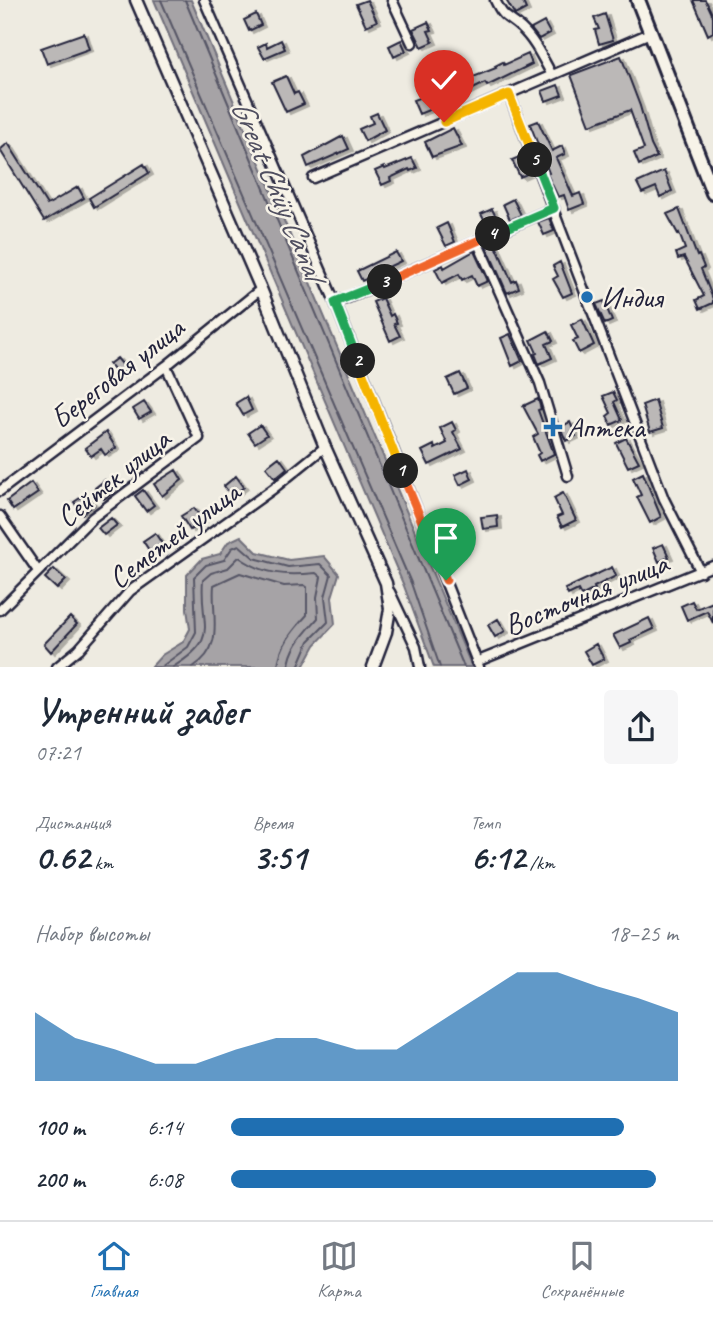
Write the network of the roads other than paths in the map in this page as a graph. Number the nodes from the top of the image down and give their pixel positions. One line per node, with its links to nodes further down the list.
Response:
1 (136, 0): 14 (street)
2 (204, 0): 15 (street)
3 (392, 0): 7 (street)
4 (495, 0): 8 (street)
5 (638, 0): 6 (main road)
6 (650, 33): 8 (street); 11 (main road)
7 (412, 43)
8 (552, 75): 9 (street)
9 (509, 94): 10 (street); 12 (street)
10 (313, 178)
11 (713, 192)
12 (554, 208): 13 (street); 23 (street)
13 (477, 242): 15 (street); 18 (street)
14 (261, 289): 16 (street, Береговая улица); 17 (street)
15 (335, 302): 26 (street)
16 (166, 366): 19 (street, Береговая улица); 22 (street, Сейтек улица)
17 (325, 447): 24 (street); 27 (street, Семетей улица)
18 (568, 476)
19 (0, 491)
20 (0, 516): 22 (street)
21 (713, 566): 23 (street, Восточная улица)
22 (38, 571): 25 (street, Сейтек улица)
23 (701, 572): 26 (street, Восточная улица)
24 (386, 583): 28 (street); 29 (street)
25 (0, 610)
26 (477, 664)
27 (57, 667)
28 (373, 667)
29 (420, 667)

